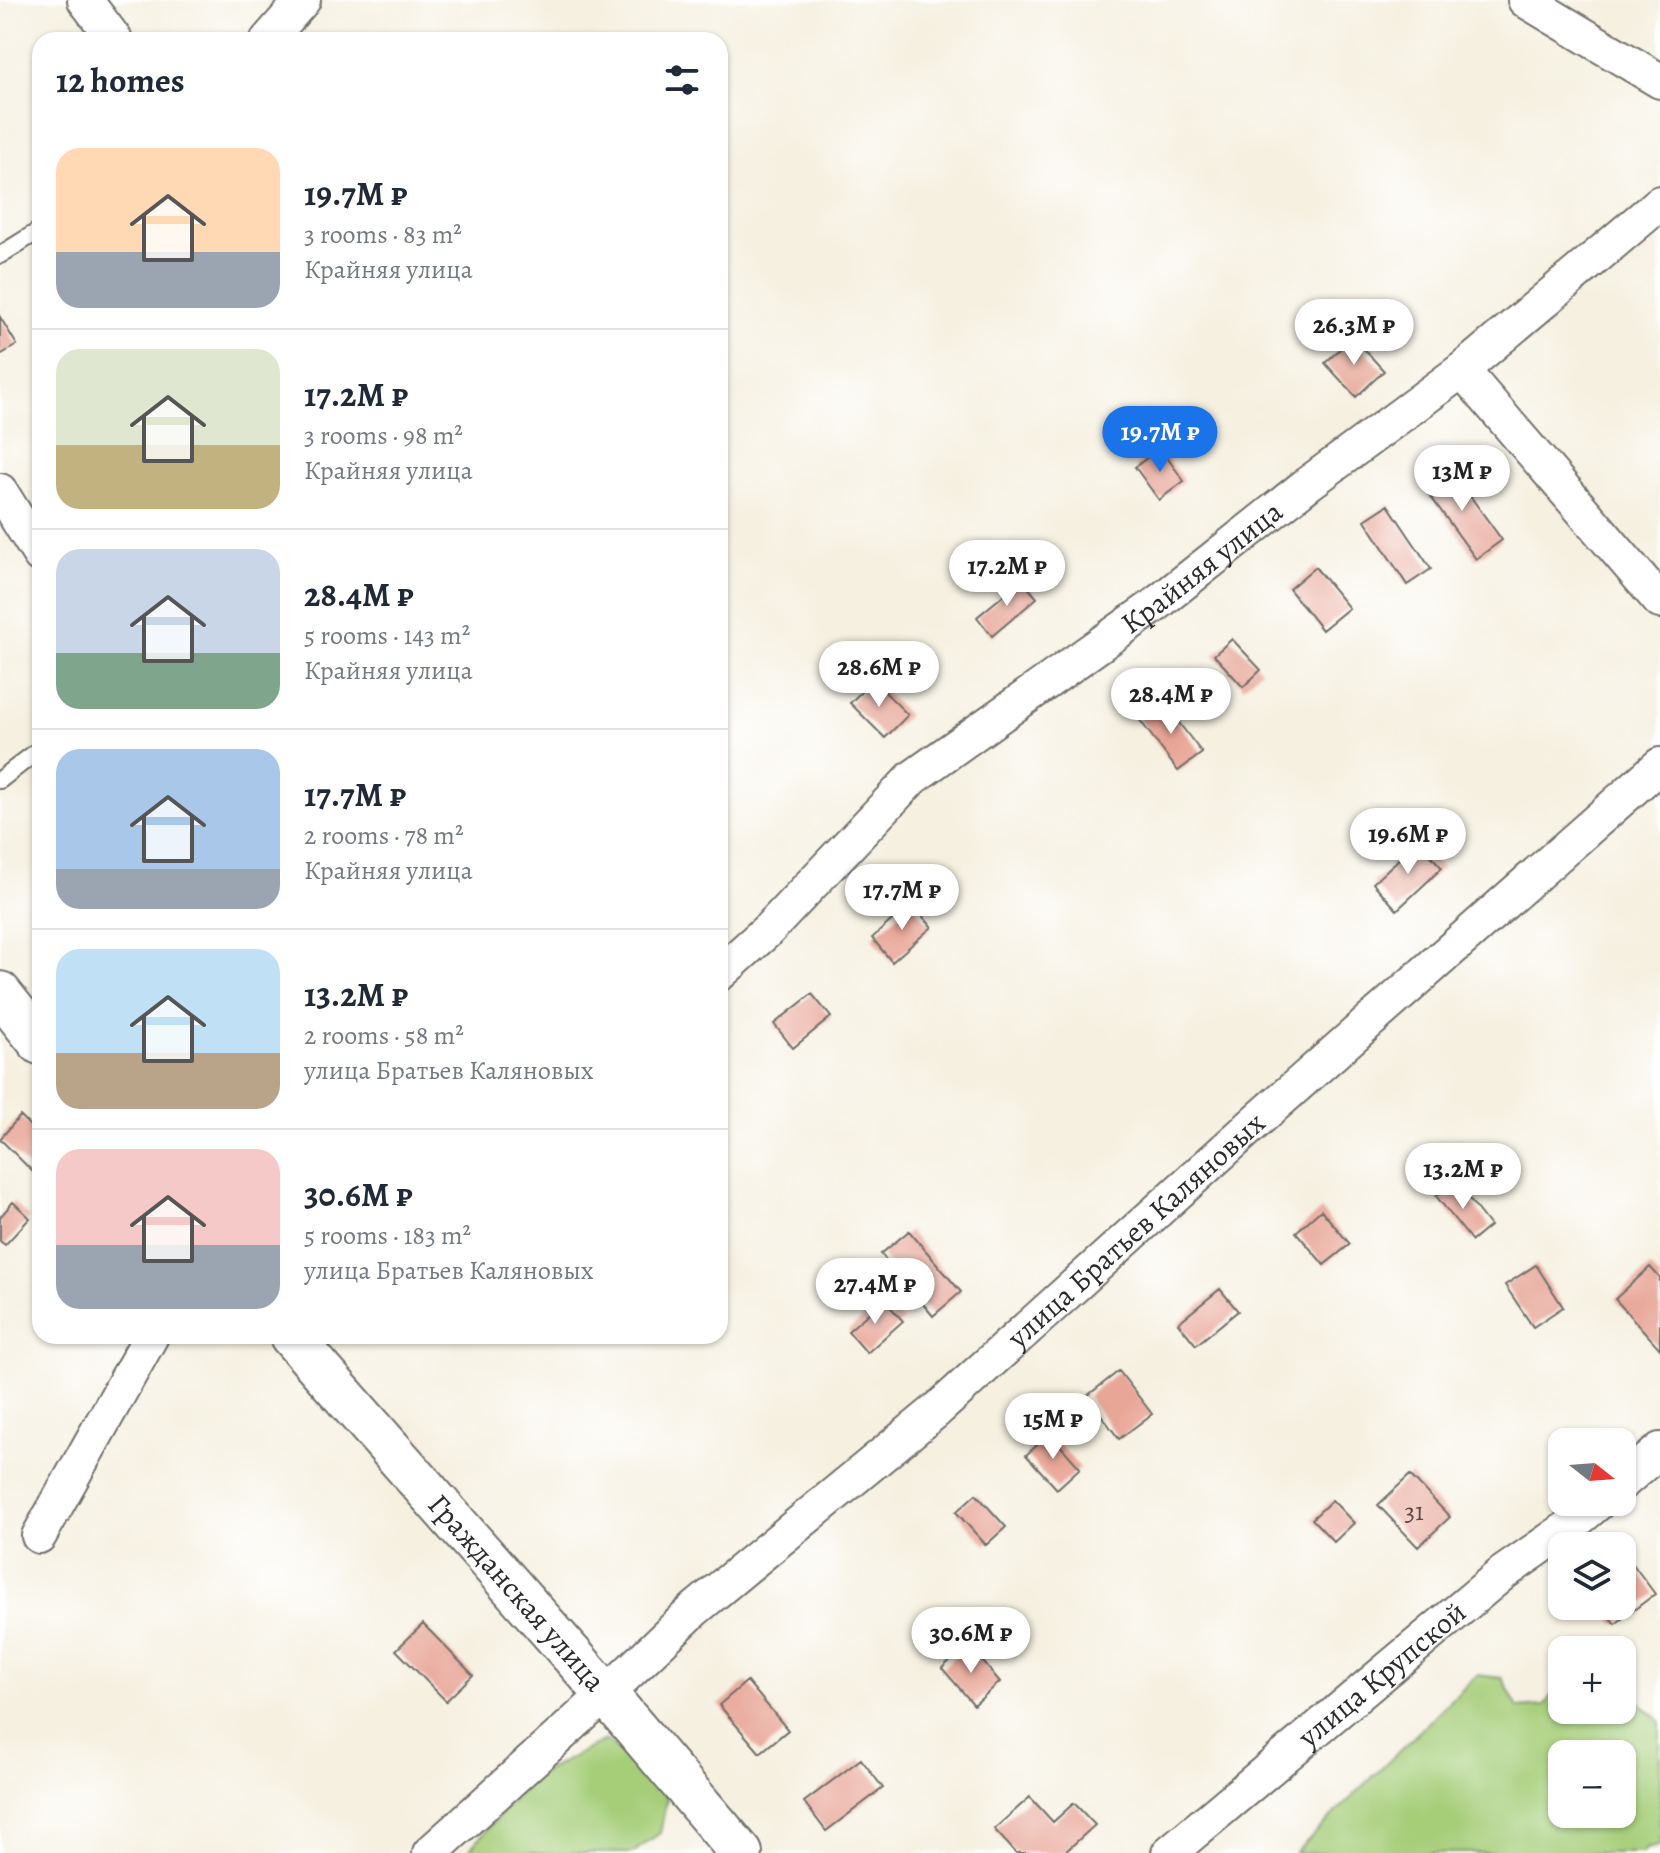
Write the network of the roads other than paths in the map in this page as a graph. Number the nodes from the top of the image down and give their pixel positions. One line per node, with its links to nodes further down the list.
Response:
1 (85, 0): 4 (street)
2 (303, 0): 5 (street)
3 (1525, 0): 6 (street)
4 (109, 32)
5 (275, 32)
6 (1660, 81)
7 (1660, 203): 10 (street, Крайняя улица)
8 (32, 235): 9 (lane)
9 (0, 255)
10 (1462, 370): 13 (street); 17 (street, Крайняя улица)
11 (0, 491): 12 (street)
12 (32, 542)
13 (1660, 601)
14 (32, 755): 16 (lane)
15 (1660, 765): 26 (street, улица Братьев Каляновых)
16 (0, 780)
17 (728, 966)
18 (0, 993): 19 (street)
19 (32, 1033)
20 (147, 1344): 25 (street)
21 (298, 1344): 26 (street, Гражданская улица)
22 (1660, 1450): 23 (street)
23 (1636, 1471)
24 (1582, 1516): 29 (street, улица Крупской)
25 (39, 1536)
26 (606, 1694): 27 (street, улица Братьев Каляновых); 28 (street, Гражданская улица)
27 (430, 1853)
28 (741, 1853)
29 (1169, 1853)

